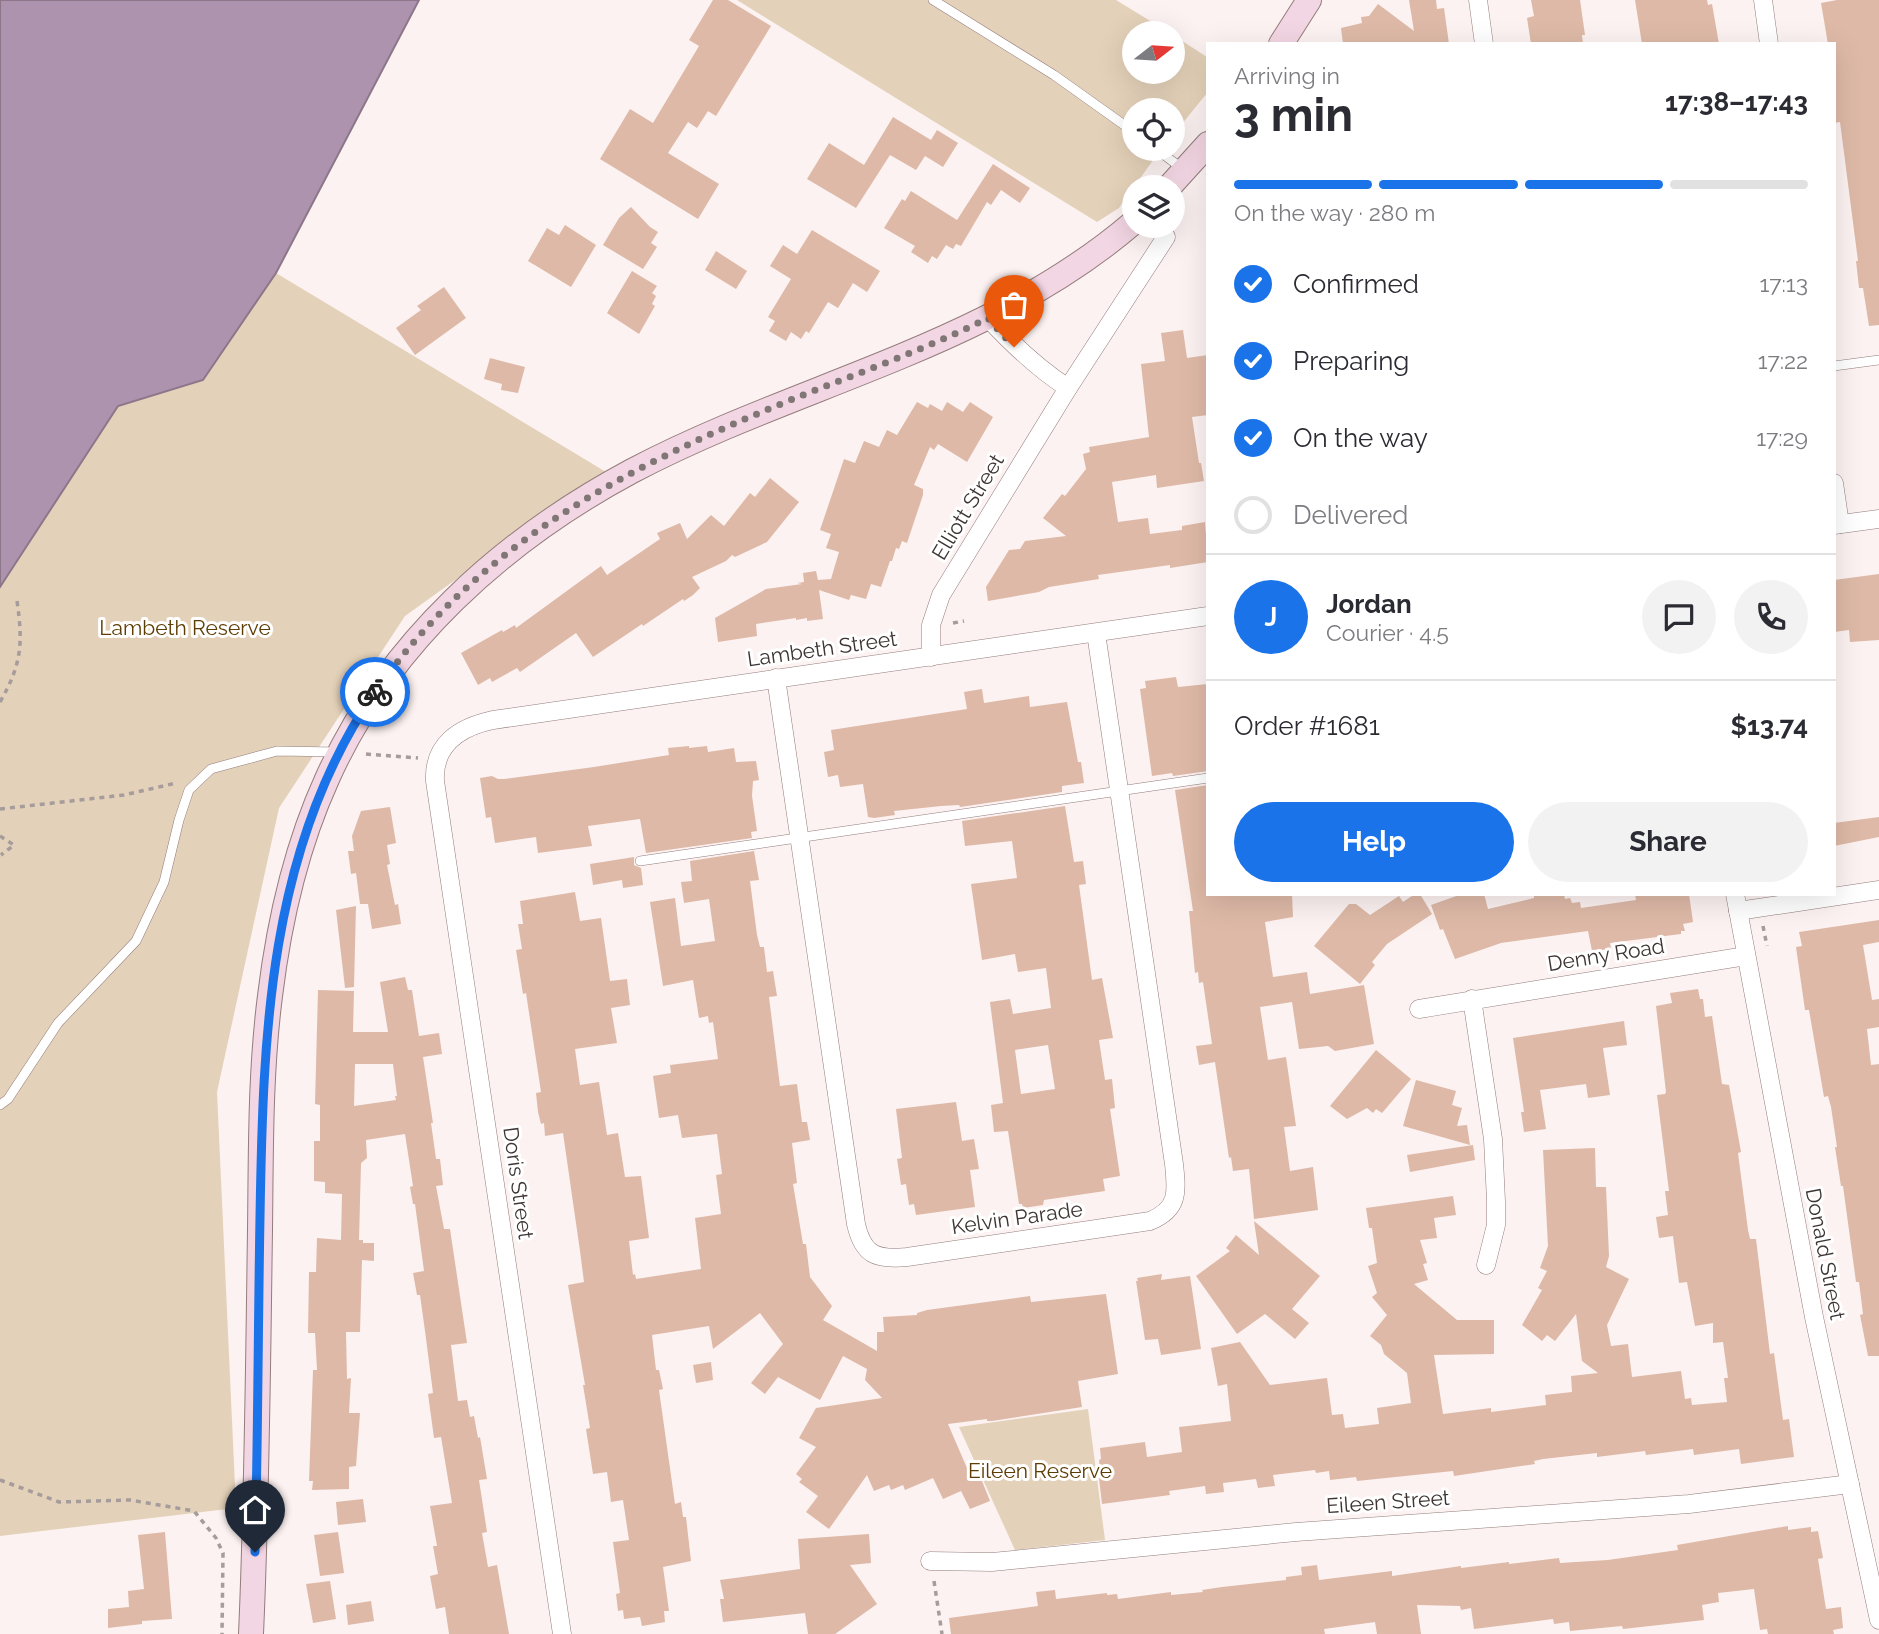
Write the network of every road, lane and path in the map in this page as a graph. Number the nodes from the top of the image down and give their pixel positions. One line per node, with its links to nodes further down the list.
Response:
1 (933, 0): 8 (lane)
2 (1309, 0): 5 (main road)
3 (1478, 0): 6 (street)
4 (1763, 0): 7 (street)
5 (1282, 42)
6 (1484, 42)
7 (1769, 42)
8 (1122, 123)
9 (1206, 146): 10 (main road)
10 (1181, 175)
11 (1122, 231): 13 (main road)
12 (1165, 238): 16 (street, Elliott Street)
13 (988, 318): 16 (street); 25 (main road)
14 (1879, 360): 15 (lane)
15 (1836, 366)
16 (1068, 388): 22 (street, Elliott Street)
17 (1879, 519): 18 (street)
18 (1837, 525)
19 (17, 601): 24 (path)
20 (1206, 617): 21 (street, Lambeth Street)
21 (1096, 633): 22 (street, Lambeth Street); 29 (street, Kelvin Parade)
22 (930, 657): 23 (street, Lambeth Street)
23 (776, 678): 26 (street, Lambeth Street); 32 (street, Kelvin Parade)
24 (0, 702)
25 (340, 752): 26 (path); 27 (lane); 49 (main road)
26 (437, 760): 50 (street, Doris Street)
27 (211, 769): 30 (path); 42 (lane)
28 (1206, 778): 29 (lane)
29 (1119, 791): 32 (lane); 32 (street, Kelvin Parade)
30 (0, 808)
31 (0, 836): 33 (path)
32 (799, 837): 34 (lane)
33 (0, 854)
34 (640, 861)
35 (1879, 890): 36 (street)
36 (1836, 894)
37 (1813, 896): 38 (street)
38 (1737, 903): 39 (street, Donald Street)
39 (1746, 956): 40 (street, Denny Road); 45 (street, Donald Street)
40 (1472, 999): 41 (street, Denny Road); 43 (street)
41 (1419, 1009)
42 (0, 1105)
43 (1486, 1265)
44 (0, 1480): 48 (path)
45 (1850, 1484): 46 (street, Eileen Street); 47 (street, Donald Street)
46 (930, 1561): 51 (path)
47 (1879, 1620)
48 (222, 1634)
49 (251, 1634)
50 (562, 1634)
51 (942, 1634)

